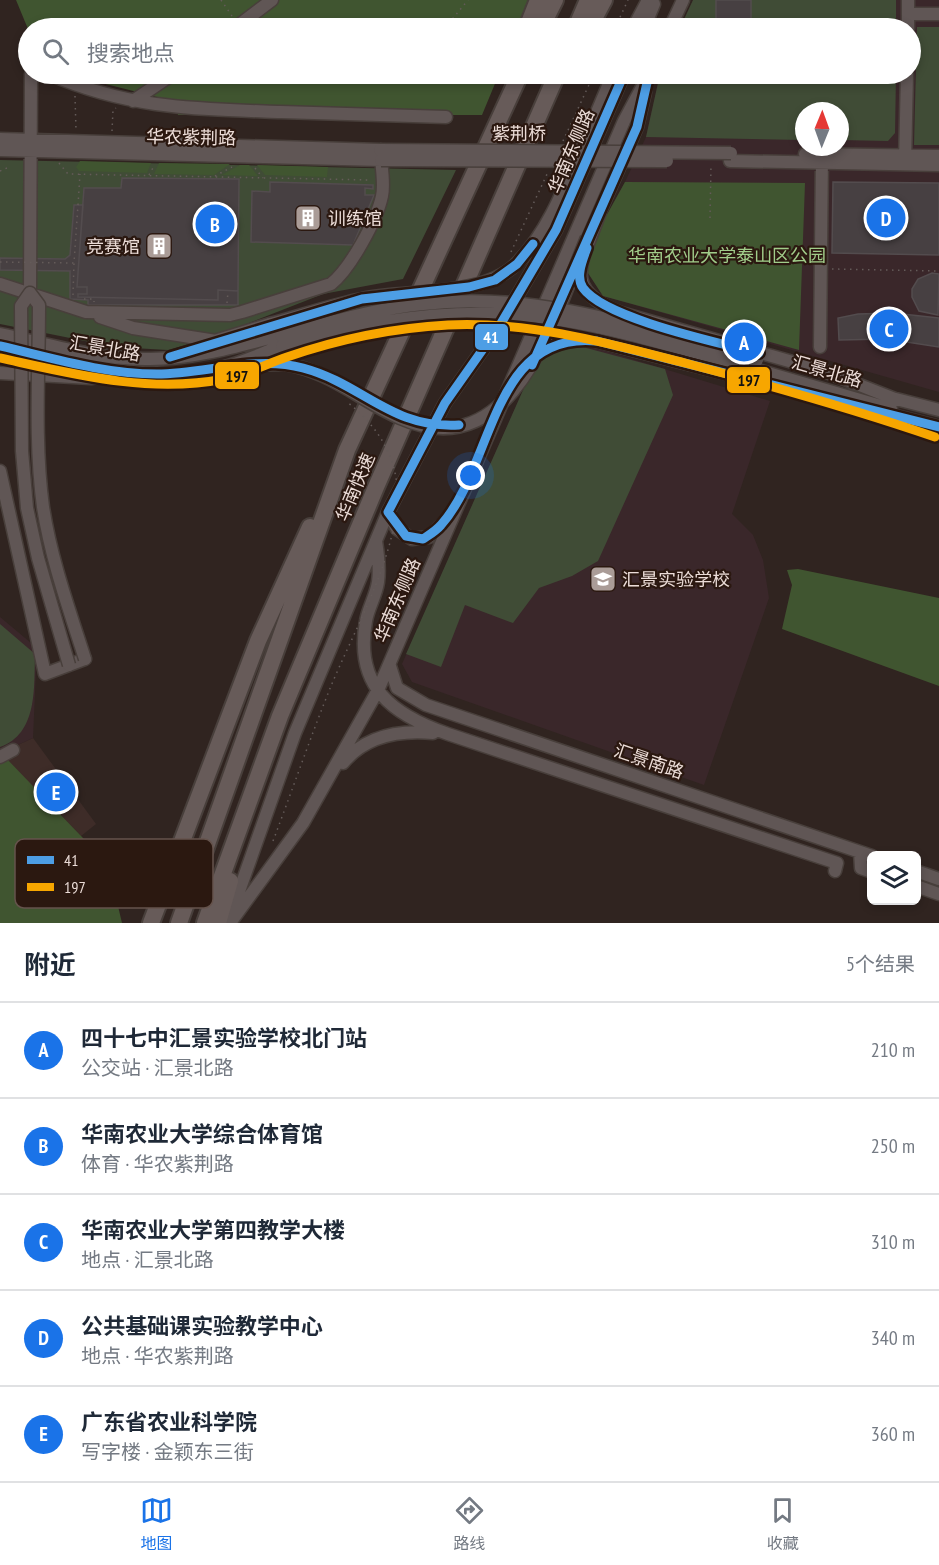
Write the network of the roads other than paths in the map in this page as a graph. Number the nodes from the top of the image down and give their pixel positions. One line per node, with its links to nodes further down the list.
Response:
1 (272, 0): 12 (street)
2 (538, 0): 13 (highway)
3 (555, 0): 14 (highway)
4 (588, 0): 15 (highway)
5 (604, 0): 16 (highway)
6 (648, 0): 17 (street)
7 (656, 0): 18 (street)
8 (683, 0): 19 (street)
9 (908, 0): 10 (street)
10 (908, 14): 11 (street); 20 (street)
11 (939, 14)
12 (244, 18)
13 (531, 18)
14 (547, 18)
15 (580, 18)
16 (594, 18)
17 (638, 18)
18 (648, 18)
19 (675, 18)
20 (908, 18)
21 (31, 84): 36 (street)
22 (73, 84): 33 (street)
23 (158, 84): 33 (street)
24 (504, 84): 46 (highway)
25 (515, 84): 46 (highway, 华南快速)
26 (553, 84): 44 (highway, 华南快速)
27 (561, 84): 44 (highway)
28 (609, 84): 51 (street, bridge)
29 (620, 84): 67 (street, 华南东侧路)
30 (643, 84): 60 (street, 华南东侧路)
31 (646, 84): 45 (street)
32 (907, 84): 42 (street)
33 (133, 101): 34 (street)
34 (446, 117)
35 (0, 139): 36 (street, 华农紫荆路)
36 (31, 146): 37 (street, 华农紫荆路); 38 (street, 华农紫荆路); 48 (street)
37 (0, 150)
38 (380, 155): 40 (street, 紫荆桥, bridge); 40 (street, 紫荆桥, bridge); 49 (street)
39 (939, 156): 42 (street)
40 (730, 157): 41 (street)
41 (822, 158): 42 (street); 54 (street)
42 (905, 159): 43 (street)
43 (939, 165)
44 (508, 188): 80 (highway, 华南快速)
45 (600, 212): 57 (street, bridge); 61 (street)
46 (438, 247): 64 (highway, 华南快速)
47 (0, 284): 48 (street)
48 (30, 293): 49 (street); 69 (street, bridge); 69 (street, bridge)
49 (90, 307): 51 (street)
50 (0, 334): 55 (street, 汇景北路)
51 (216, 341): 55 (street)
52 (281, 341): 55 (street, 汇景北路); 56 (street, 汇景北路, bridge); 57 (street, 汇景北路)
53 (0, 346): 58 (street, 汇景北路)
54 (820, 347)
55 (169, 357)
56 (755, 365): 61 (street, 汇景北路); 63 (street, 汇景北路)
57 (222, 368): 58 (street, 汇景北路)
58 (125, 372): 59 (street)
59 (0, 373)
60 (503, 397): 63 (street); 66 (street, 华南东侧路)
61 (895, 399): 62 (street, 汇景北路)
62 (939, 410)
63 (939, 426)
64 (347, 450): 78 (highway); 79 (highway, 华南快速)
65 (0, 471): 69 (street)
66 (454, 511): 67 (street); 70 (street, 华南东侧路)
67 (388, 512): 68 (street, 华南东侧路)
68 (376, 540): 71 (street); 96 (street, 华南东侧路)
69 (69, 665)
70 (390, 666): 71 (street, 华南东侧路); 76 (street, 汇景南路)
71 (378, 690): 72 (street); 75 (street, 华南东侧路)
72 (448, 734): 75 (street); 77 (street, 汇景南路)
73 (13, 750): 74 (street)
74 (0, 757)
75 (327, 782): 96 (street, 华南东侧路)
76 (702, 798): 77 (street); 81 (street, 汇景南路)
77 (696, 816): 83 (street, 汇景南路)
78 (183, 839)
79 (209, 839)
80 (235, 843): 88 (highway, 华南快速); 95 (highway)
81 (866, 854): 82 (street, 汇景南路)
82 (867, 870)
83 (835, 871)
84 (921, 873): 85 (street)
85 (939, 879)
86 (921, 888): 87 (street)
87 (939, 894)
88 (213, 902)
89 (157, 908): 92 (highway)
90 (184, 908): 93 (highway, 华南快速)
91 (211, 908): 94 (highway, 华南快速)
92 (151, 923)
93 (179, 923)
94 (205, 923)
95 (218, 923)
96 (229, 923)

